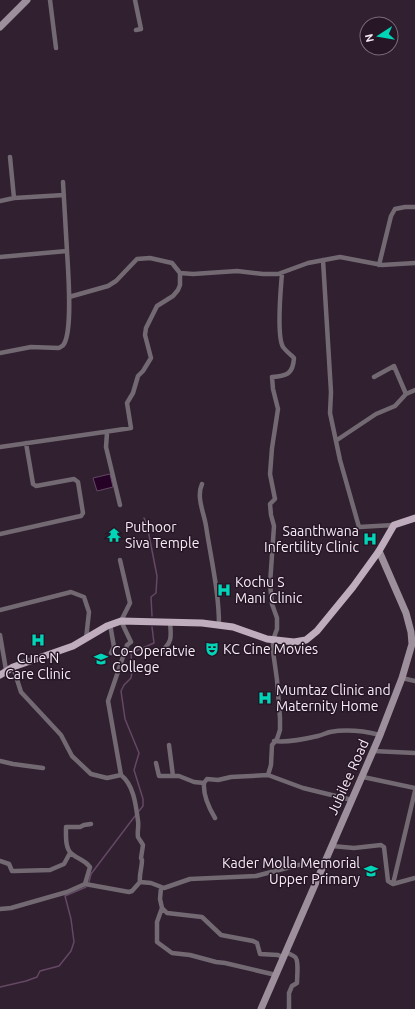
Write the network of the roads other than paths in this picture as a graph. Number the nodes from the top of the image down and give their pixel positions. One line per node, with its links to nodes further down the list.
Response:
1 (26, 0): 4 (main road)
2 (50, 0): 6 (street)
3 (134, 0): 5 (street)
4 (0, 27)
5 (136, 30)
6 (56, 48)
7 (10, 157): 10 (street)
8 (63, 182): 9 (street)
9 (64, 195): 10 (street); 13 (street)
10 (14, 198): 11 (street)
11 (0, 201)
12 (415, 207): 17 (street)
13 (67, 251): 14 (street); 20 (street)
14 (0, 257)
15 (322, 260): 17 (street); 19 (street); 26 (street)
16 (415, 263): 17 (street)
17 (379, 265)
18 (180, 273): 19 (street); 20 (street); 25 (street)
19 (282, 273): 43 (street)
20 (69, 297): 21 (street)
21 (0, 353)
22 (374, 377): 24 (street)
23 (415, 390): 24 (street)
24 (406, 394): 26 (street)
25 (104, 432): 27 (street); 30 (street)
26 (337, 440): 32 (street)
27 (26, 443): 28 (street); 33 (street)
28 (0, 447)
29 (202, 484): 40 (street)
30 (120, 506)
31 (415, 518): 32 (main road)
32 (394, 525): 34 (main road)
33 (0, 534)
34 (379, 551): 43 (main road); 47 (main road, Jubilee Road)
35 (120, 560): 37 (street)
36 (0, 610): 42 (street)
37 (122, 621): 38 (main road); 39 (main road); 57 (street)
38 (170, 622): 40 (main road); 44 (street)
39 (110, 624): 42 (main road); 45 (street)
40 (219, 625): 43 (main road)
41 (0, 635): 46 (street)
42 (86, 639): 46 (main road)
43 (273, 640): 50 (street)
44 (162, 652)
45 (111, 653)
46 (6, 671): 57 (street)
47 (402, 678): 48 (street); 49 (main road, Jubilee Road)
48 (415, 680)
49 (380, 735): 50 (street); 52 (main road, Jubilee Road)
50 (274, 741): 59 (street)
51 (169, 745): 58 (street)
52 (373, 751): 53 (street); 60 (main road, Jubilee Road)
53 (415, 753)
54 (0, 761): 56 (street)
55 (156, 763): 58 (street)
56 (43, 768)
57 (121, 775): 72 (street)
58 (174, 776): 61 (street)
59 (268, 776): 61 (street); 63 (street)
60 (363, 776): 62 (street); 63 (main road, Jubilee Road)
61 (204, 783): 65 (street)
62 (415, 790): 64 (street)
63 (352, 800): 67 (main road, Jubilee Road)
64 (412, 817): 74 (street)
65 (215, 818)
66 (91, 824): 68 (street)
67 (332, 846): 70 (main road, Jubilee Road); 74 (street)
68 (70, 853): 69 (street); 73 (street)
69 (0, 861)
70 (324, 865): 75 (street); 78 (main road, Jubilee Road)
71 (415, 878): 74 (street)
72 (140, 882): 73 (street); 75 (street)
73 (86, 884): 77 (street)
74 (393, 884)
75 (161, 888): 76 (street)
76 (162, 908): 78 (street); 79 (street)
77 (0, 909)
78 (285, 955): 79 (main road, Jubilee Road); 81 (street)
79 (276, 975): 80 (main road, Jubilee Road)
80 (261, 1009)
81 (288, 1009)

